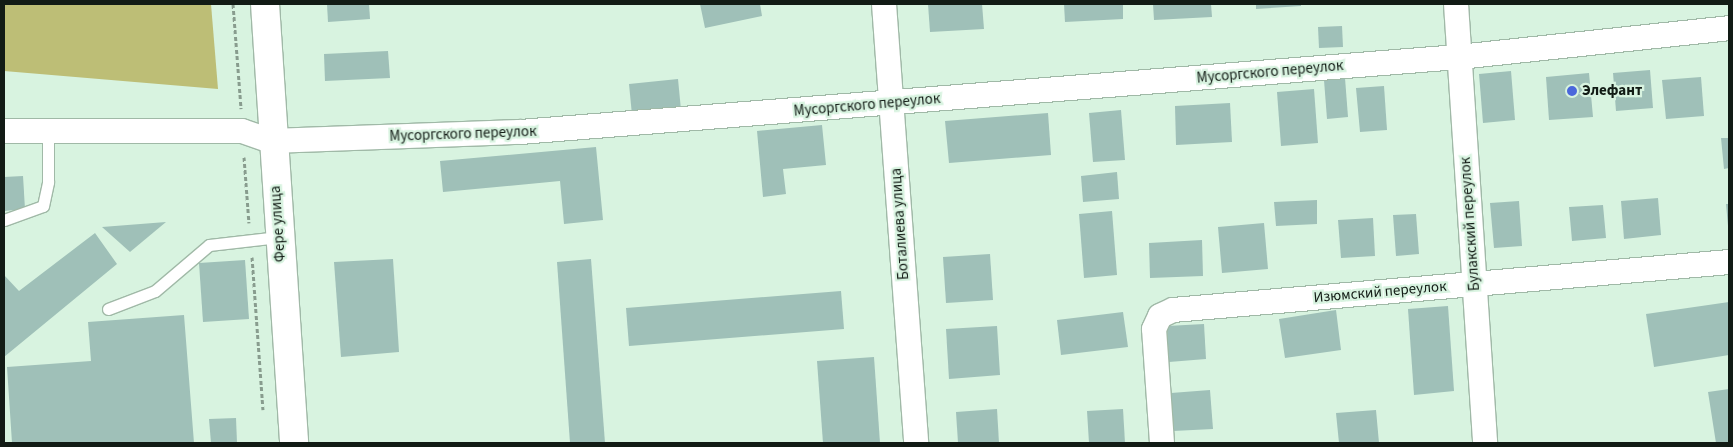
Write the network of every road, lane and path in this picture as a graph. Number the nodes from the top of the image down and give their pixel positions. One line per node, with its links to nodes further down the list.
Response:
1 (265, 4): 9 (street, Фере улица)
2 (884, 4): 6 (street, Боталиева улица)
3 (1456, 4): 5 (street, Булакский переулок)
4 (1729, 28): 5 (street, Мусоргского переулок)
5 (1459, 57): 6 (street, Мусоргского переулок); 13 (street, Булакский переулок)
6 (891, 104): 9 (street, Мусоргского переулок); 16 (street, Боталиева улица)
7 (48, 130): 8 (street, Мусоргского переулок); 9 (street, Мусоргского переулок); 10 (lane)
8 (4, 131)
9 (271, 141): 11 (street, Фере улица)
10 (4, 220)
11 (279, 237): 14 (lane); 15 (street, Фере улица)
12 (1729, 262): 13 (street, Изюмский переулок)
13 (1474, 284): 17 (street, Изюмский переулок); 18 (street, Булакский переулок)
14 (108, 309)
15 (294, 443)
16 (916, 443)
17 (1162, 443)
18 (1485, 443)

